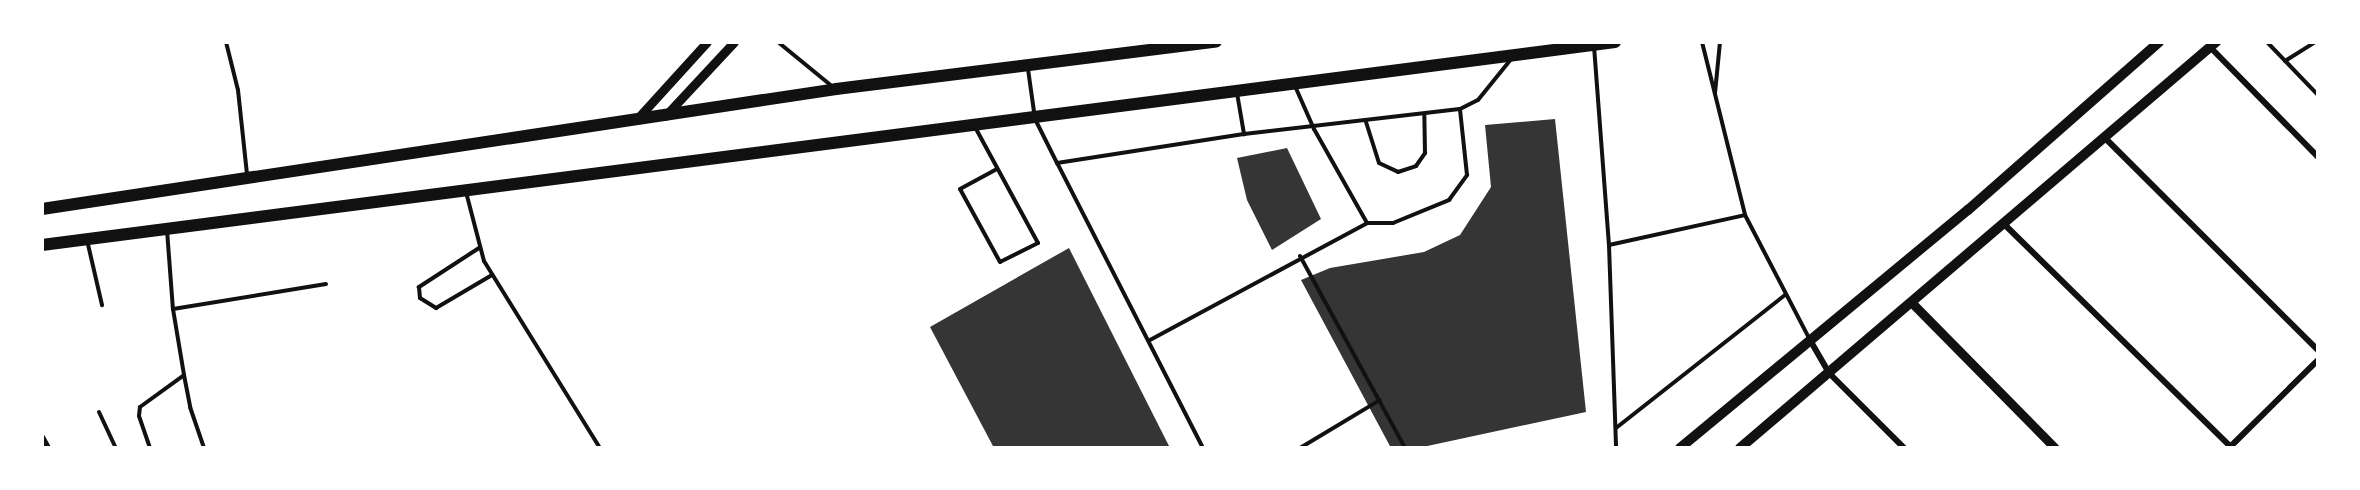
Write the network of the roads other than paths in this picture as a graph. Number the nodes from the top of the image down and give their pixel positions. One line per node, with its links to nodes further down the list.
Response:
1 (226, 42): 35 (lane)
2 (707, 42): 26 (street)
3 (734, 42): 24 (street)
4 (778, 42): 18 (lane)
5 (1216, 42): 16 (main road)
6 (1615, 42): 12 (main road)
7 (1702, 42): 21 (lane)
8 (1720, 42): 21 (lane)
9 (2159, 42): 54 (main road)
10 (2267, 42): 15 (lane)
11 (2316, 42): 15 (lane)
12 (1594, 43): 14 (main road); 44 (lane)
13 (2213, 44): 31 (main road); 32 (street)
14 (1515, 55): 17 (main road); 22 (lane)
15 (2285, 61): 20 (lane)
16 (1028, 68): 18 (main road); 25 (lane)
17 (1294, 85): 19 (main road); 29 (lane)
18 (836, 89): 24 (main road)
19 (1236, 93): 25 (main road); 30 (lane)
20 (2318, 95)
21 (1714, 97): 38 (lane)
22 (1460, 109): 23 (lane); 39 (lane)
23 (1424, 114): 27 (lane); 27 (lane)
24 (663, 117): 26 (main road)
25 (1035, 120): 28 (main road); 33 (lane)
26 (634, 121): 35 (main road)
27 (1366, 122): 29 (lane)
28 (975, 127): 34 (lane); 36 (main road)
29 (1314, 129): 30 (lane); 39 (lane)
30 (1244, 134): 33 (lane)
31 (2105, 138): 40 (main road); 55 (street)
32 (2318, 157)
33 (1057, 163): 53 (lane)
34 (998, 169): 34 (lane)
35 (247, 177): 37 (main road)
36 (465, 191): 41 (main road); 45 (lane)
37 (42, 209)
38 (1745, 215): 44 (lane); 49 (lane)
39 (1367, 222): 46 (lane)
40 (2005, 225): 50 (main road); 76 (street)
41 (167, 229): 42 (main road); 52 (lane)
42 (87, 239): 43 (main road); 51 (lane)
43 (42, 245)
44 (1609, 245): 61 (lane)
45 (479, 248): 47 (lane); 47 (lane)
46 (1300, 256): 53 (lane); 59 (lane)
47 (492, 275): 67 (lane)
48 (326, 284): 52 (lane)
49 (1785, 295): 54 (lane); 61 (lane)
50 (1913, 304): 57 (main road); 75 (street)
51 (102, 305)
52 (173, 309): 58 (lane)
53 (1150, 340): 68 (lane)
54 (1810, 340): 57 (street); 72 (main road)
55 (2318, 350)
56 (2318, 360): 76 (street)
57 (1830, 374): 73 (main road); 74 (street)
58 (184, 375): 65 (lane); 66 (lane)
59 (1380, 400): 69 (lane); 70 (lane)
60 (99, 412): 64 (lane)
61 (1616, 428): 71 (lane)
62 (42, 437): 63 (street)
63 (48, 448)
64 (116, 448)
65 (150, 448)
66 (204, 448)
67 (600, 448)
68 (1203, 448)
69 (1300, 448)
70 (1406, 448)
71 (1616, 448)
72 (1680, 448)
73 (1740, 448)
74 (1904, 448)
75 (2055, 448)
76 (2230, 448)

